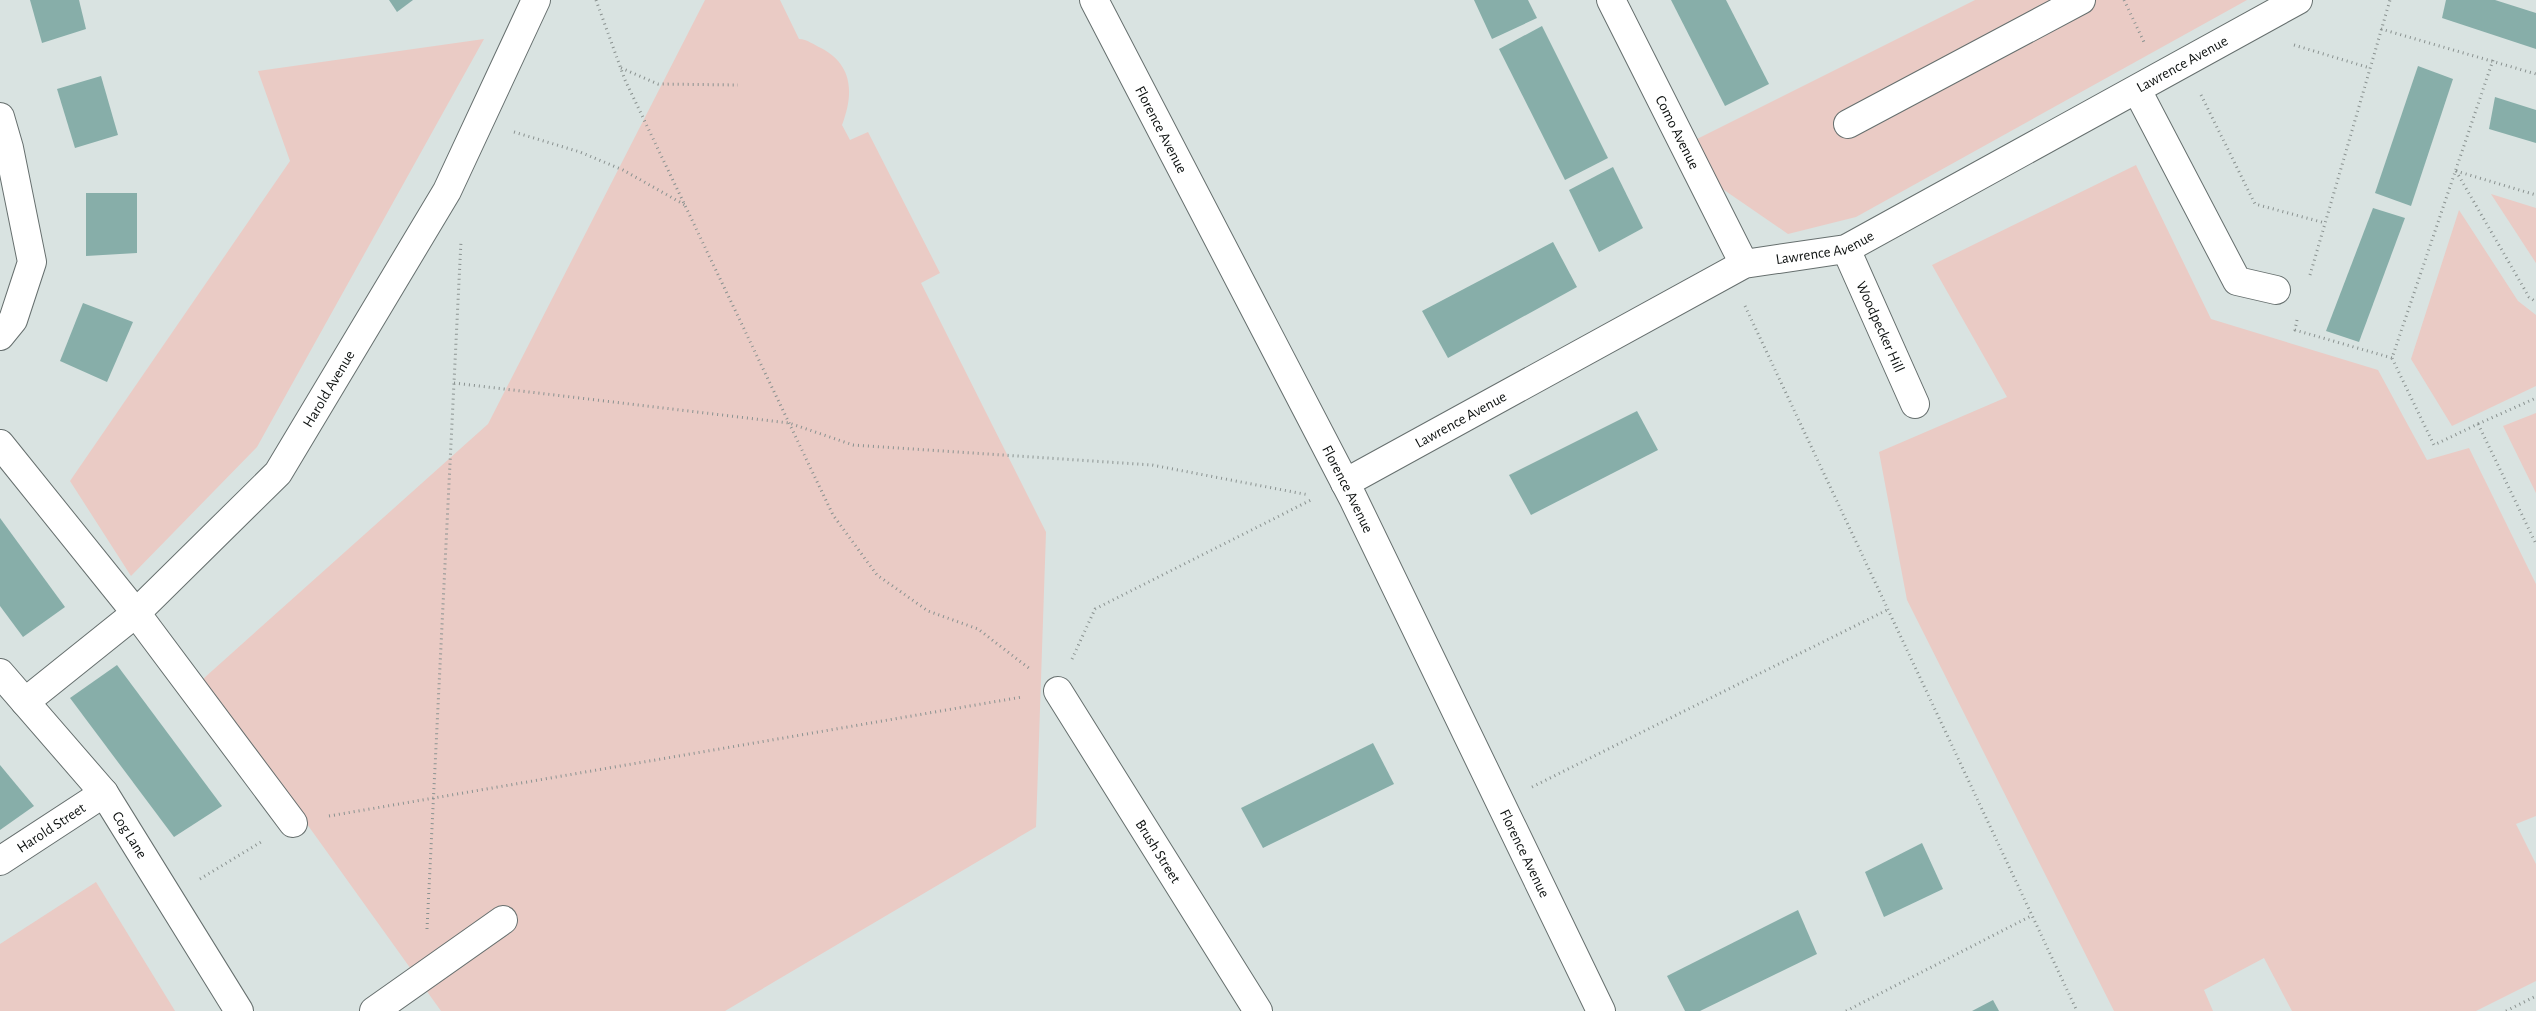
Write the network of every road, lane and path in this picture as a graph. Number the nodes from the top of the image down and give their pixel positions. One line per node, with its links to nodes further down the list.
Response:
1 (536, 0): 20 (street, Harold Avenue)
2 (596, 0): 13 (path)
3 (1094, 0): 41 (street, Florence Avenue)
4 (1611, 0): 28 (street, Como Avenue)
5 (2082, 0): 21 (street)
6 (2124, 0): 16 (path)
7 (2298, 0): 9 (street, Lawrence Avenue)
8 (2390, 0): 10 (path)
9 (2273, 14): 12 (street, Lawrence Avenue); 14 (path)
10 (2381, 29): 11 (path); 14 (path)
11 (2493, 60): 15 (path); 22 (path)
12 (2186, 63): 16 (street, Lawrence Avenue); 25 (path)
13 (621, 68): 17 (path); 24 (path)
14 (2370, 68): 25 (path)
15 (2536, 74)
16 (2161, 77): 18 (street, Lawrence Avenue)
17 (738, 85)
18 (2137, 90): 27 (street, Lawrence Avenue); 30 (street)
19 (0, 117): 33 (street)
20 (480, 122): 24 (path); 44 (street, Harold Avenue)
21 (1848, 124)
22 (2456, 171): 23 (path); 31 (path); 34 (path)
23 (2536, 195)
24 (685, 205): 38 (path)
25 (2325, 223): 29 (path)
26 (461, 239): 35 (path)
27 (1846, 249): 28 (street, Lawrence Avenue); 37 (street, Woodpecker Hill)
28 (1737, 269): 41 (street, Lawrence Avenue); 43 (path)
29 (2309, 278)
30 (2276, 290)
31 (2536, 302)
32 (2299, 313): 34 (path)
33 (0, 336)
34 (2392, 358): 39 (path)
35 (454, 383): 38 (path); 49 (path)
36 (2536, 398): 39 (path)
37 (1915, 404)
38 (789, 423): 46 (path); 46 (path)
39 (2478, 424): 42 (path)
40 (0, 444): 44 (street)
41 (1345, 483): 50 (street, Florence Avenue)
42 (2536, 544)
43 (1887, 610): 50 (path); 54 (path)
44 (136, 613): 47 (street, Harold Avenue); 51 (street)
45 (0, 673): 47 (street, Cog Lane)
46 (1058, 691): 49 (path); 60 (street, Brush Street)
47 (25, 702): 48 (street, Cog Lane)
48 (104, 793): 52 (street, Harold Street); 53 (street, Cog Lane)
49 (434, 798): 51 (path); 56 (path)
50 (1500, 802): 61 (street, Florence Avenue)
51 (293, 823): 53 (path)
52 (0, 861)
53 (169, 898): 58 (street, Cog Lane)
54 (2031, 916): 62 (path); 63 (path)
55 (503, 920): 56 (street)
56 (425, 975): 59 (street)
57 (2536, 996): 64 (path)
58 (240, 1011)
59 (374, 1011)
60 (1258, 1011)
61 (1601, 1011)
62 (1846, 1011)
63 (2077, 1011)
64 (2506, 1011)

